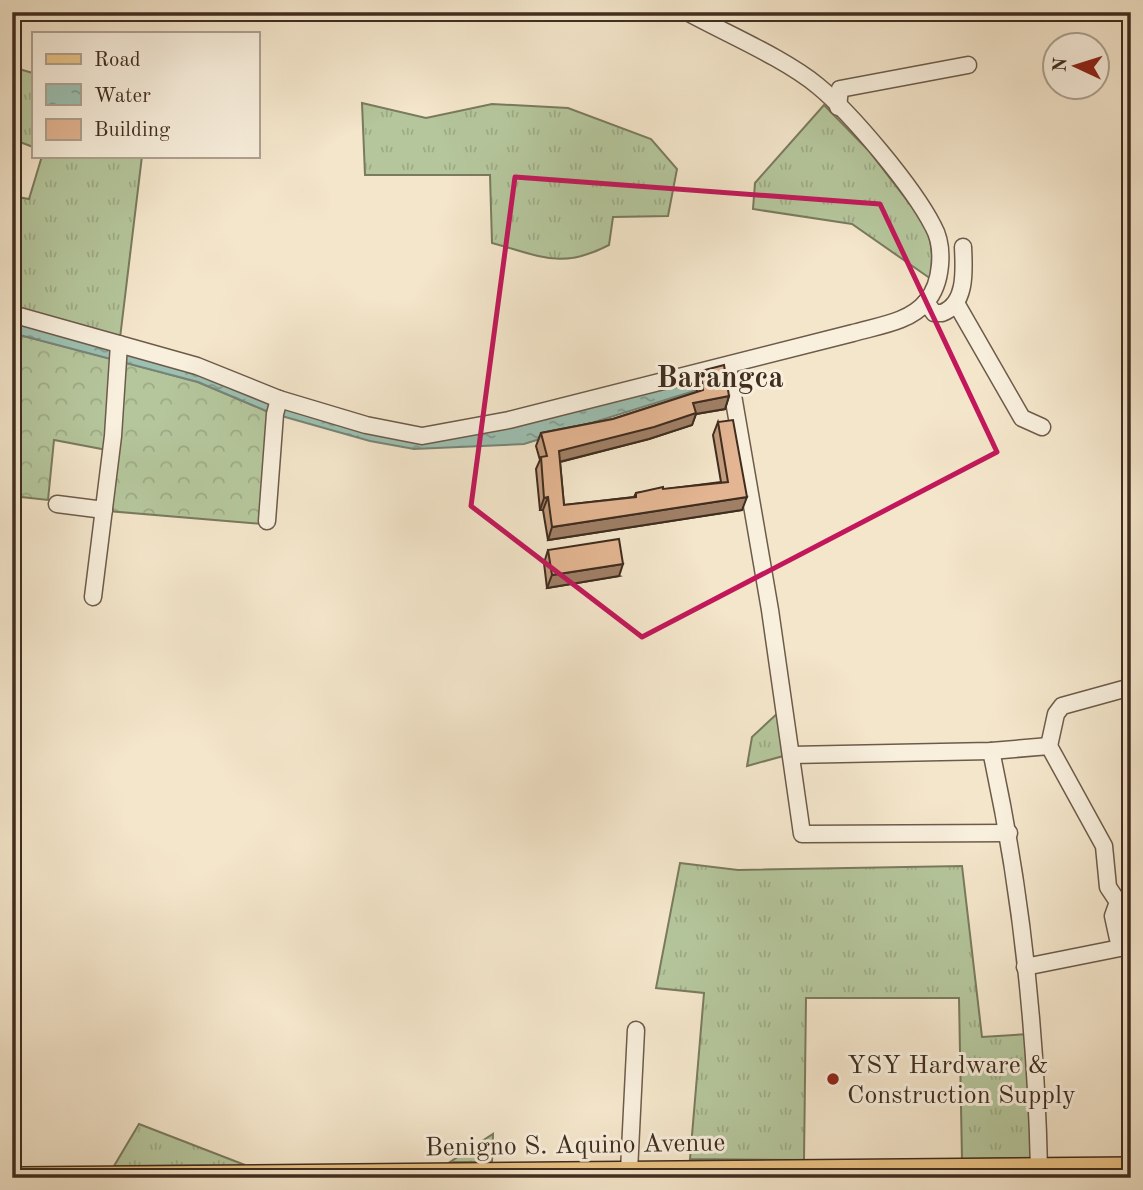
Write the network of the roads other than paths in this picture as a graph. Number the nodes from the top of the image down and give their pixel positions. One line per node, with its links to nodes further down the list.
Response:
1 (687, 12): 3 (street)
2 (968, 65): 3 (street)
3 (838, 107): 5 (street)
4 (963, 247): 6 (street)
5 (926, 302): 6 (street); 9 (street)
6 (956, 303): 11 (street)
7 (12, 314): 8 (street)
8 (119, 344): 10 (street); 13 (street)
9 (728, 366): 10 (street); 19 (street)
10 (279, 399): 14 (street)
11 (1042, 427)
12 (57, 504): 13 (street)
13 (104, 510): 15 (street)
14 (267, 521)
15 (93, 597)
16 (1131, 687): 17 (street)
17 (1049, 746): 18 (street); 21 (street)
18 (992, 751): 19 (street); 20 (street)
19 (790, 755): 20 (street)
20 (1009, 833): 21 (street)
21 (1025, 967): 24 (street)
22 (636, 1030): 25 (street)
23 (1131, 1168): 26 (main road, Benigno S. Aquino Avenue)
24 (1039, 1169): 26 (main road, Benigno S. Aquino Avenue); 28 (main road, Benigno S. Aquino Avenue)
25 (629, 1171): 27 (main road, Benigno S. Aquino Avenue); 29 (main road, Benigno S. Aquino Avenue)
26 (1071, 1173)
27 (781, 1174): 28 (main road, Benigno S. Aquino Avenue)
28 (873, 1174)
29 (605, 1175): 30 (main road, Benigno S. Aquino Avenue)
30 (20, 1178)

